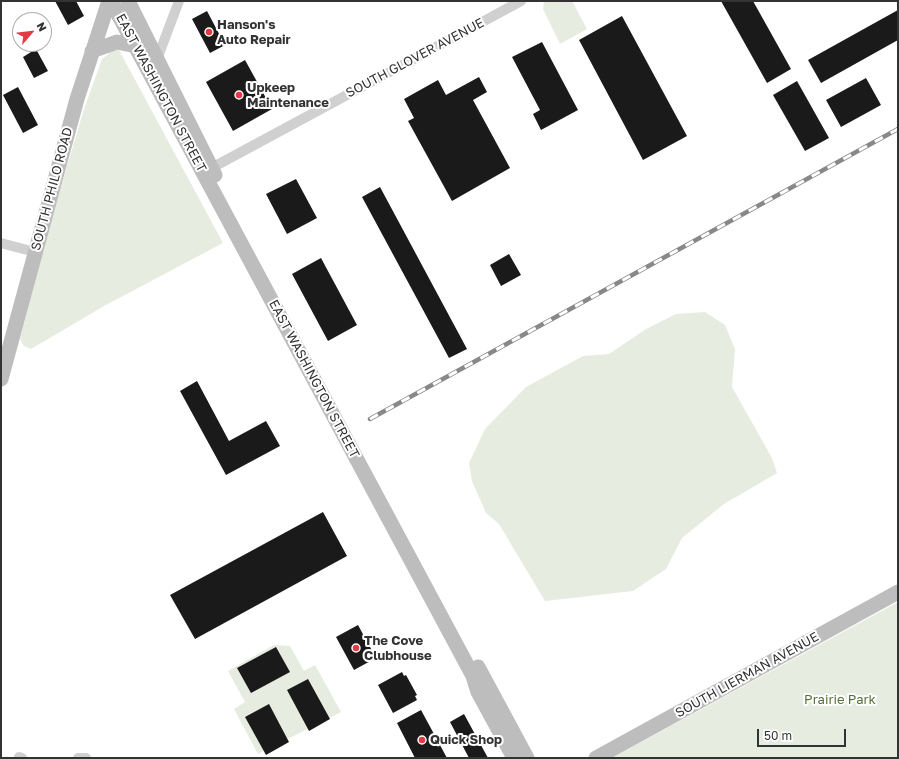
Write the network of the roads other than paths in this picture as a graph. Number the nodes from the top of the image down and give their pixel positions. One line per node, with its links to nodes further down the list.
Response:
1 (110, 1): 5 (main road, EAST WASHINGTON STREET); 6 (main road, SOUTH PHILO ROAD)
2 (128, 1): 7 (main road, EAST WASHINGTON STREET)
3 (179, 1): 7 (street)
4 (521, 1): 8 (street, SOUTH GLOVER AVENUE)
5 (136, 46): 6 (main road); 7 (main road, EAST WASHINGTON STREET)
6 (92, 51): 10 (main road, SOUTH PHILO ROAD)
7 (153, 64): 8 (main road, EAST WASHINGTON STREET)
8 (208, 170): 15 (main road, EAST WASHINGTON STREET); 16 (main road, EAST WASHINGTON STREET)
9 (1, 243): 10 (street)
10 (35, 252): 11 (main road, SOUTH PHILO ROAD)
11 (1, 379)
12 (898, 592): 17 (main road, SOUTH LIERMAN AVENUE)
13 (78, 758): 14 (street)
14 (86, 758)
15 (514, 758)
16 (527, 758)
17 (596, 758)

